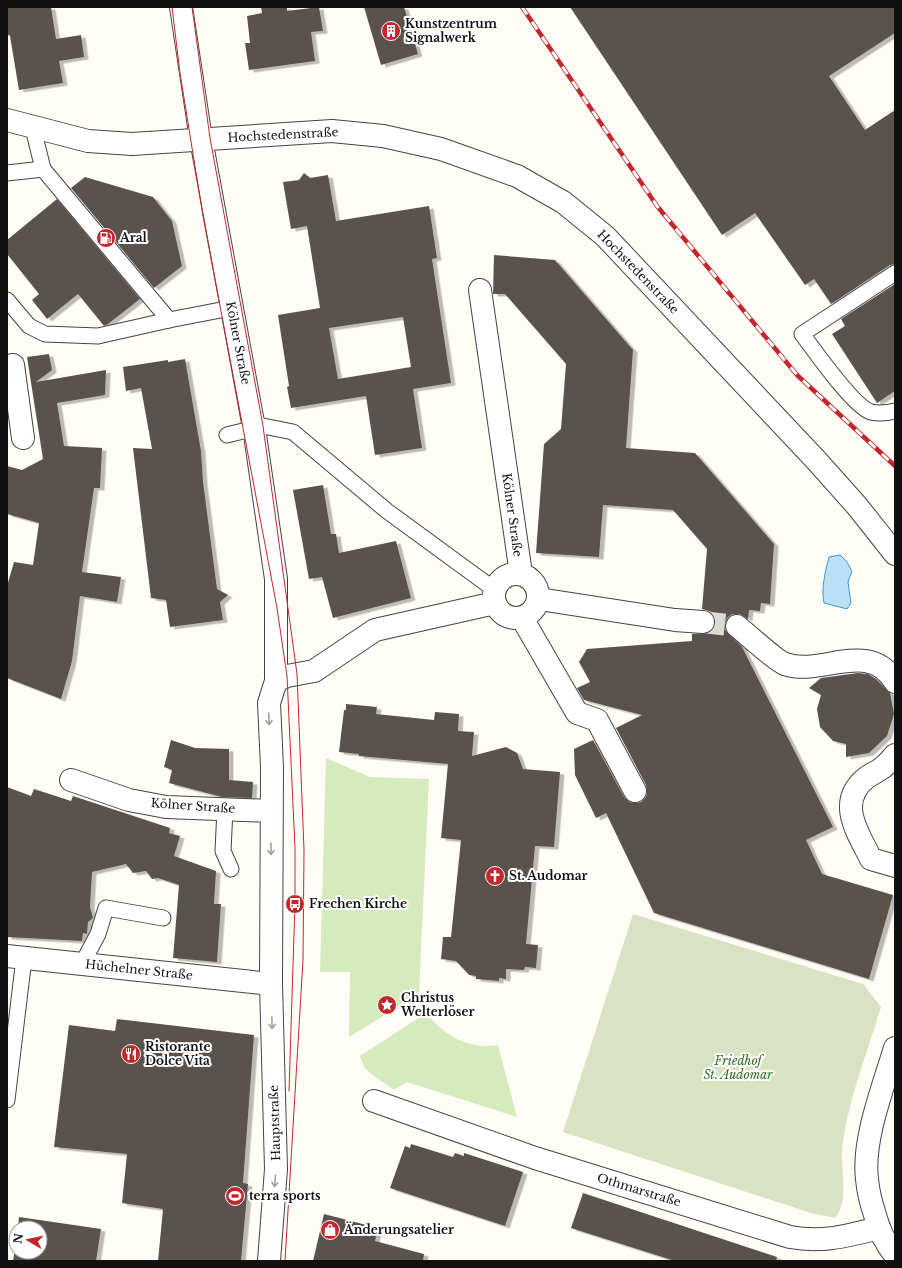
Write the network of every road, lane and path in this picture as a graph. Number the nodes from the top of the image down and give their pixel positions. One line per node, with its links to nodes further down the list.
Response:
1 (181, 7): 4 (street, Kölner Straße)
2 (7, 120): 3 (street, Hochstedenstraße)
3 (33, 128): 4 (street, Hochstedenstraße); 5 (lane)
4 (201, 139): 10 (street, Kölner Straße); 18 (street, Hochstedenstraße)
5 (43, 169): 6 (lane); 11 (lane)
6 (7, 173)
7 (895, 273): 14 (lane)
8 (480, 290): 19 (street, Kölner Straße)
9 (7, 300): 11 (lane)
10 (230, 308): 11 (lane); 15 (street, Kölner Straße)
11 (169, 320)
12 (13, 365): 13 (street)
13 (12, 395): 17 (street)
14 (895, 411)
15 (254, 428): 16 (lane); 20 (lane); 25 (street, Kölner Straße)
16 (227, 435)
17 (23, 438)
18 (895, 554)
19 (521, 574): 20 (street, Kölner Straße); 21 (street, Kölner Straße)
20 (495, 597): 22 (street); 25 (street)
21 (539, 599): 22 (street); 23 (street)
22 (522, 618): 29 (street)
23 (703, 622)
24 (737, 626): 26 (street)
25 (276, 681): 31 (street, Kölner Straße, one-way to 31)
26 (895, 682)
27 (895, 755): 32 (street)
28 (70, 780): 30 (street, Kölner Straße)
29 (635, 792)
30 (225, 809): 31 (street, Kölner Straße); 33 (lane)
31 (272, 811): 37 (street, Kölner Straße, one-way to 37)
32 (895, 866)
33 (231, 869)
34 (163, 918): 36 (lane)
35 (15, 957): 36 (street, Hüchelner Straße); 39 (lane)
36 (82, 964): 37 (street, Hüchelner Straße)
37 (271, 984): 43 (street, Hauptstraße, one-way to 43)
38 (895, 1048): 41 (street)
39 (7, 1100)
40 (374, 1101): 41 (street, Othmarstraße)
41 (879, 1228): 42 (street)
42 (895, 1255)
43 (269, 1261)

